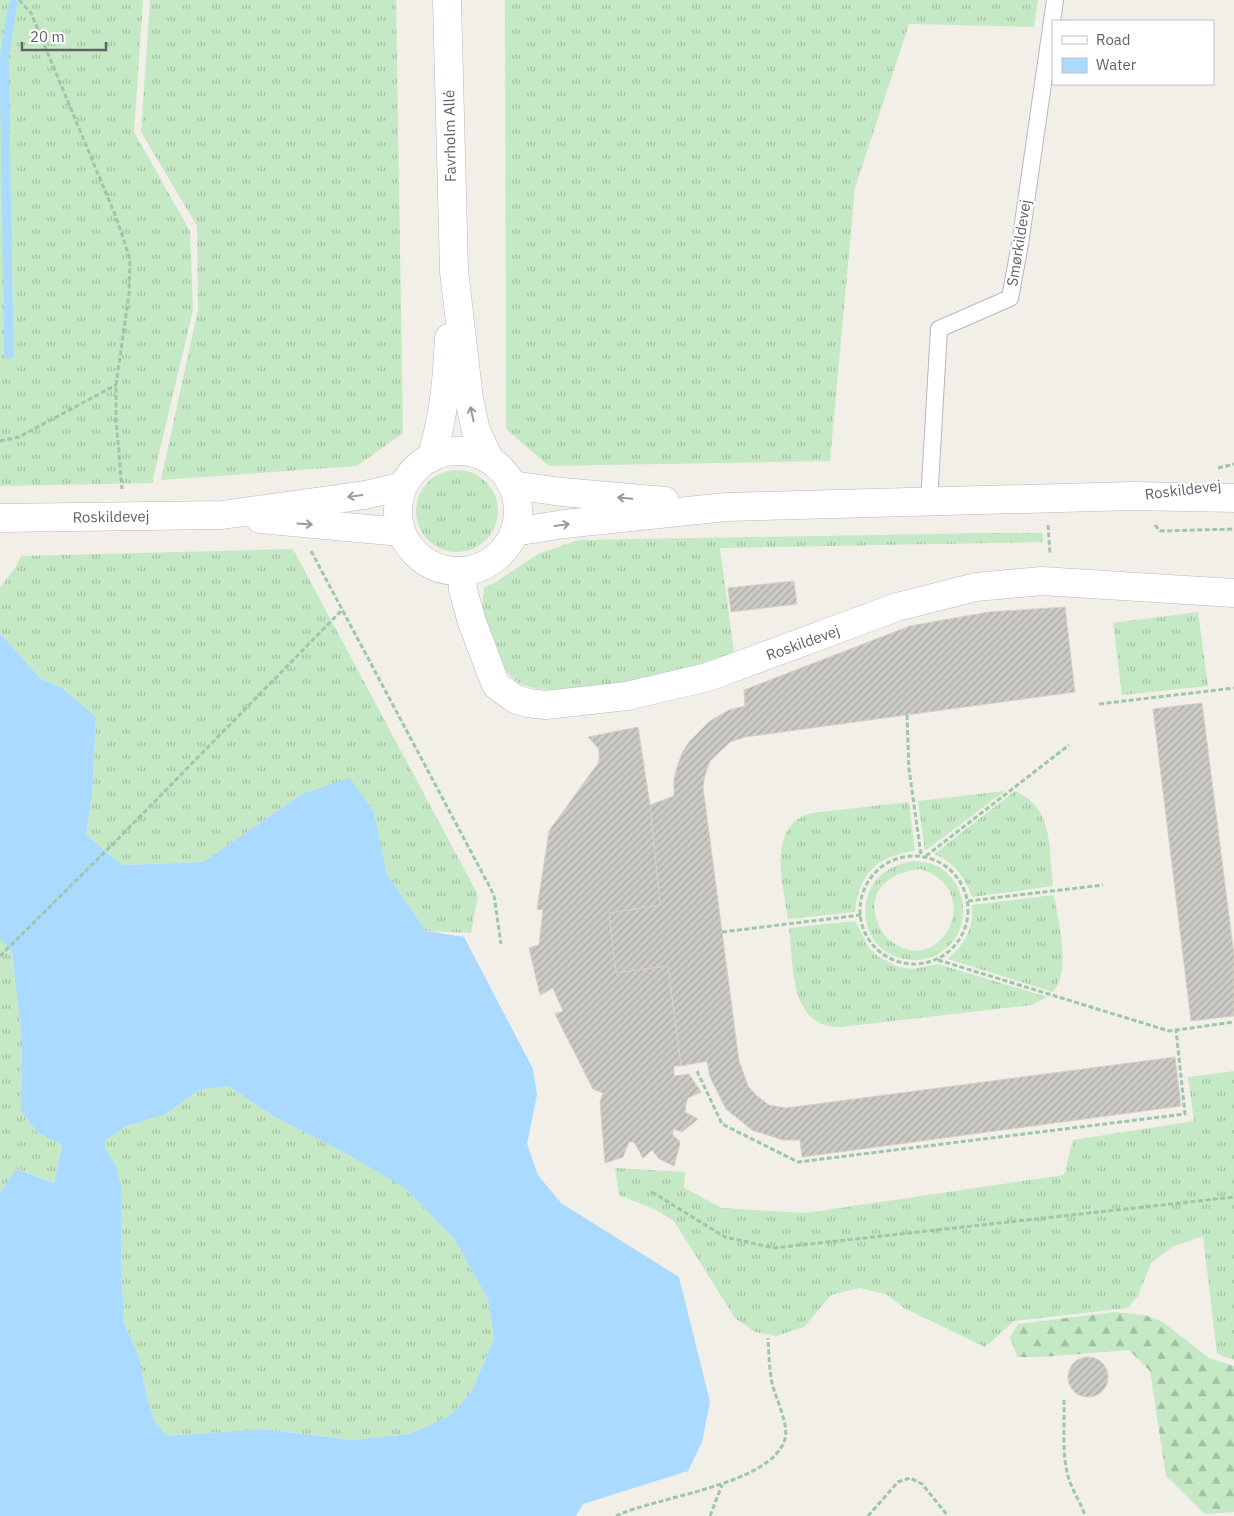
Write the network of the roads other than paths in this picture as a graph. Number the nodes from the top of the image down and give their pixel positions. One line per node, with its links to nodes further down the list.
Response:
1 (447, 0): 5 (street, Favrholm Allé)
2 (1055, 0): 3 (lane, Smørkildevej)
3 (1052, 20)
4 (1052, 21): 13 (lane, Smørkildevej)
5 (454, 271): 6 (street, Favrholm Allé); 7 (street, Favrholm Allé, one-way to 5)
6 (432, 458): 7 (street); 10 (street)
7 (490, 460): 9 (street)
8 (1234, 484): 11 (street, Roskildevej)
9 (512, 485): 14 (street, Roskildevej, one-way to 9); 18 (street)
10 (403, 486): 15 (street, Roskildevej, one-way to 15); 17 (street)
11 (1133, 496): 12 (street, Roskildevej); 13 (street, Roskildevej)
12 (1234, 498)
13 (930, 502): 14 (street, Roskildevej)
14 (726, 507): 18 (street, Roskildevej, one-way to 14)
15 (222, 515): 16 (street, Roskildevej); 17 (street, Roskildevej, one-way to 17)
16 (0, 518)
17 (401, 532): 19 (street)
18 (514, 532): 19 (street)
19 (462, 572): 20 (street, Roskildevej)
20 (1234, 593)

